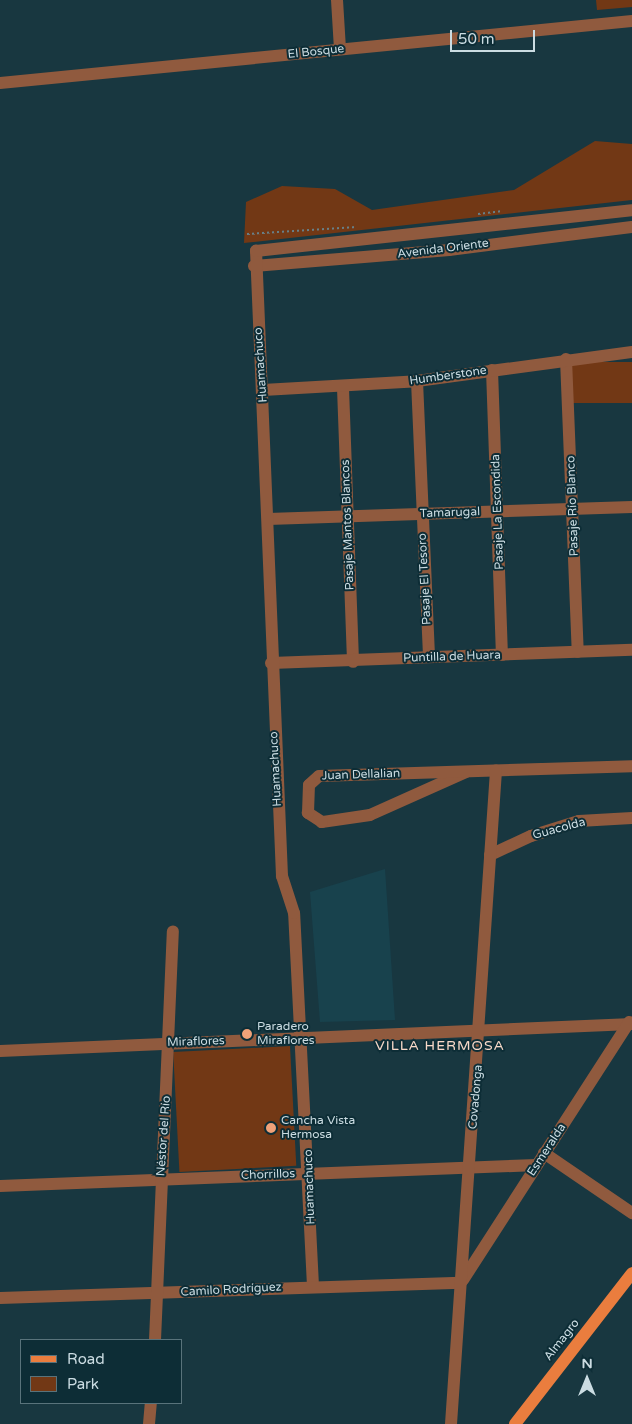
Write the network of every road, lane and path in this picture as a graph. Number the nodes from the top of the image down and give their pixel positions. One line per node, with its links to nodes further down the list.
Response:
1 (337, 0): 3 (street)
2 (632, 20): 3 (street, El Bosque)
3 (340, 49): 4 (street, El Bosque)
4 (0, 83)
5 (509, 210): 7 (path)
6 (632, 210): 11 (street, Avenida Oriente)
7 (471, 214)
8 (366, 226): 10 (path)
9 (632, 227): 12 (street, Avenida Oriente)
10 (247, 234)
11 (256, 251): 12 (street, Huamachuco)
12 (254, 266): 18 (street, Huamachuco)
13 (632, 352): 14 (street, Humberstone)
14 (566, 359): 15 (street, Humberstone); 20 (street, Pasaje Río Blanco)
15 (492, 370): 16 (street, Humberstone); 21 (street, Pasaje La Escondida)
16 (417, 381): 17 (street, Humberstone); 22 (street, Pasaje El Tesoro)
17 (343, 388): 18 (street, Humberstone); 23 (street, Pasaje Mantos Blancos)
18 (263, 390): 24 (street, Huamachuco)
19 (632, 507): 20 (street, Tamarugal)
20 (574, 509): 21 (street, Tamarugal); 26 (street, Pasaje Río Blanco)
21 (498, 512): 22 (street, Tamarugal); 27 (street, Pasaje La Escondida)
22 (422, 514): 23 (street, Tamarugal); 28 (street, Pasaje El Tesoro)
23 (349, 517): 24 (street, Tamarugal); 29 (street, Pasaje Mantos Blancos)
24 (268, 519): 30 (street, Huamachuco)
25 (632, 650): 26 (street, Puntilla de Huara)
26 (578, 652): 27 (street, Puntilla de Huara)
27 (502, 655): 28 (street, Puntilla de Huara)
28 (429, 657): 29 (street, Puntilla de Huara)
29 (353, 662): 30 (street, Puntilla de Huara)
30 (271, 663): 39 (street, Huamachuco)
31 (632, 766): 32 (street, Juan Dellalian)
32 (496, 771): 33 (street, Juan Dellalian); 35 (street, Covadonga)
33 (466, 772): 33 (street, Juan Dellalian)
34 (632, 818): 35 (street, Guacolda)
35 (490, 855): 38 (street, Covadonga)
36 (173, 931): 40 (street, Néstor del Río)
37 (630, 1022): 38 (street, Miraflores); 42 (street, Esmeralda)
38 (481, 1032): 39 (street, Miraflores); 44 (street, Covadonga)
39 (302, 1039): 40 (street, Miraflores); 45 (street, Huamachuco)
40 (170, 1042): 41 (street, Miraflores); 46 (street, Néstor del Río)
41 (0, 1051)
42 (544, 1153): 43 (street, Esmeralda); 48 (street)
43 (537, 1165): 44 (street, Chorrillos); 50 (street, Esmeralda)
44 (470, 1167): 45 (street, Chorrillos); 50 (street, Covadonga)
45 (310, 1174): 46 (street, Chorrillos); 51 (street, Huamachuco)
46 (161, 1180): 47 (street, Chorrillos); 52 (street, Néstor del Río)
47 (0, 1186)
48 (632, 1213)
49 (632, 1273): 56 (main road, Almagro)
50 (461, 1283): 51 (street, Camilo Rodríguez); 58 (street, Covadonga)
51 (313, 1286): 52 (street, Camilo Rodríguez)
52 (158, 1293): 53 (street, Camilo Rodríguez); 54 (street, Néstor del Río)
53 (0, 1298)
54 (155, 1339)
55 (150, 1404): 57 (street)
56 (515, 1423)
57 (149, 1424)
58 (451, 1424)

